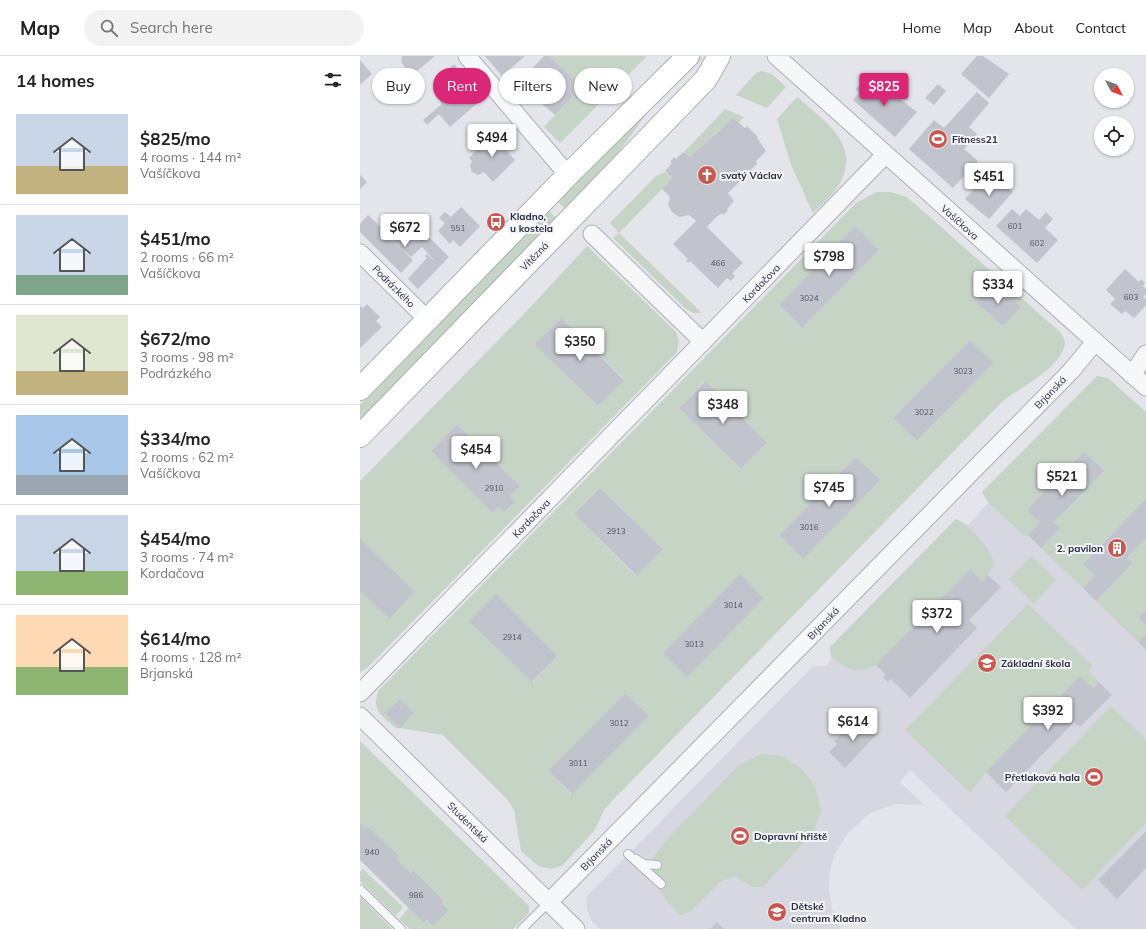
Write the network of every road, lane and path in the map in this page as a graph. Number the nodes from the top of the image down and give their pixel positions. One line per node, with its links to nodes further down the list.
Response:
1 (467, 56): 6 (street)
2 (688, 56): 6 (main road)
3 (719, 56): 16 (main road, Vítězná)
4 (776, 56): 5 (street, Vašíčkova)
5 (885, 155): 10 (street, Kordačova); 11 (street, Vašíčkova)
6 (568, 175): 9 (main road)
7 (592, 234): 10 (street)
8 (360, 253): 9 (street, Podrázkého)
9 (428, 320): 15 (main road)
10 (703, 342): 17 (street, Kordačova)
11 (1095, 342): 13 (street, Vašíčkova); 22 (street, Brjanská)
12 (1146, 354): 13 (street)
13 (1132, 375): 14 (street, Vašíčkova)
14 (1146, 388)
15 (360, 389)
16 (360, 436)
17 (360, 693)
18 (360, 716): 22 (street, Studentská)
19 (657, 865): 20 (lane)
20 (661, 884)
21 (360, 889): 23 (lane)
22 (549, 902): 24 (lane); 25 (street, Studentská)
23 (401, 929)
24 (522, 929)
25 (576, 929)

